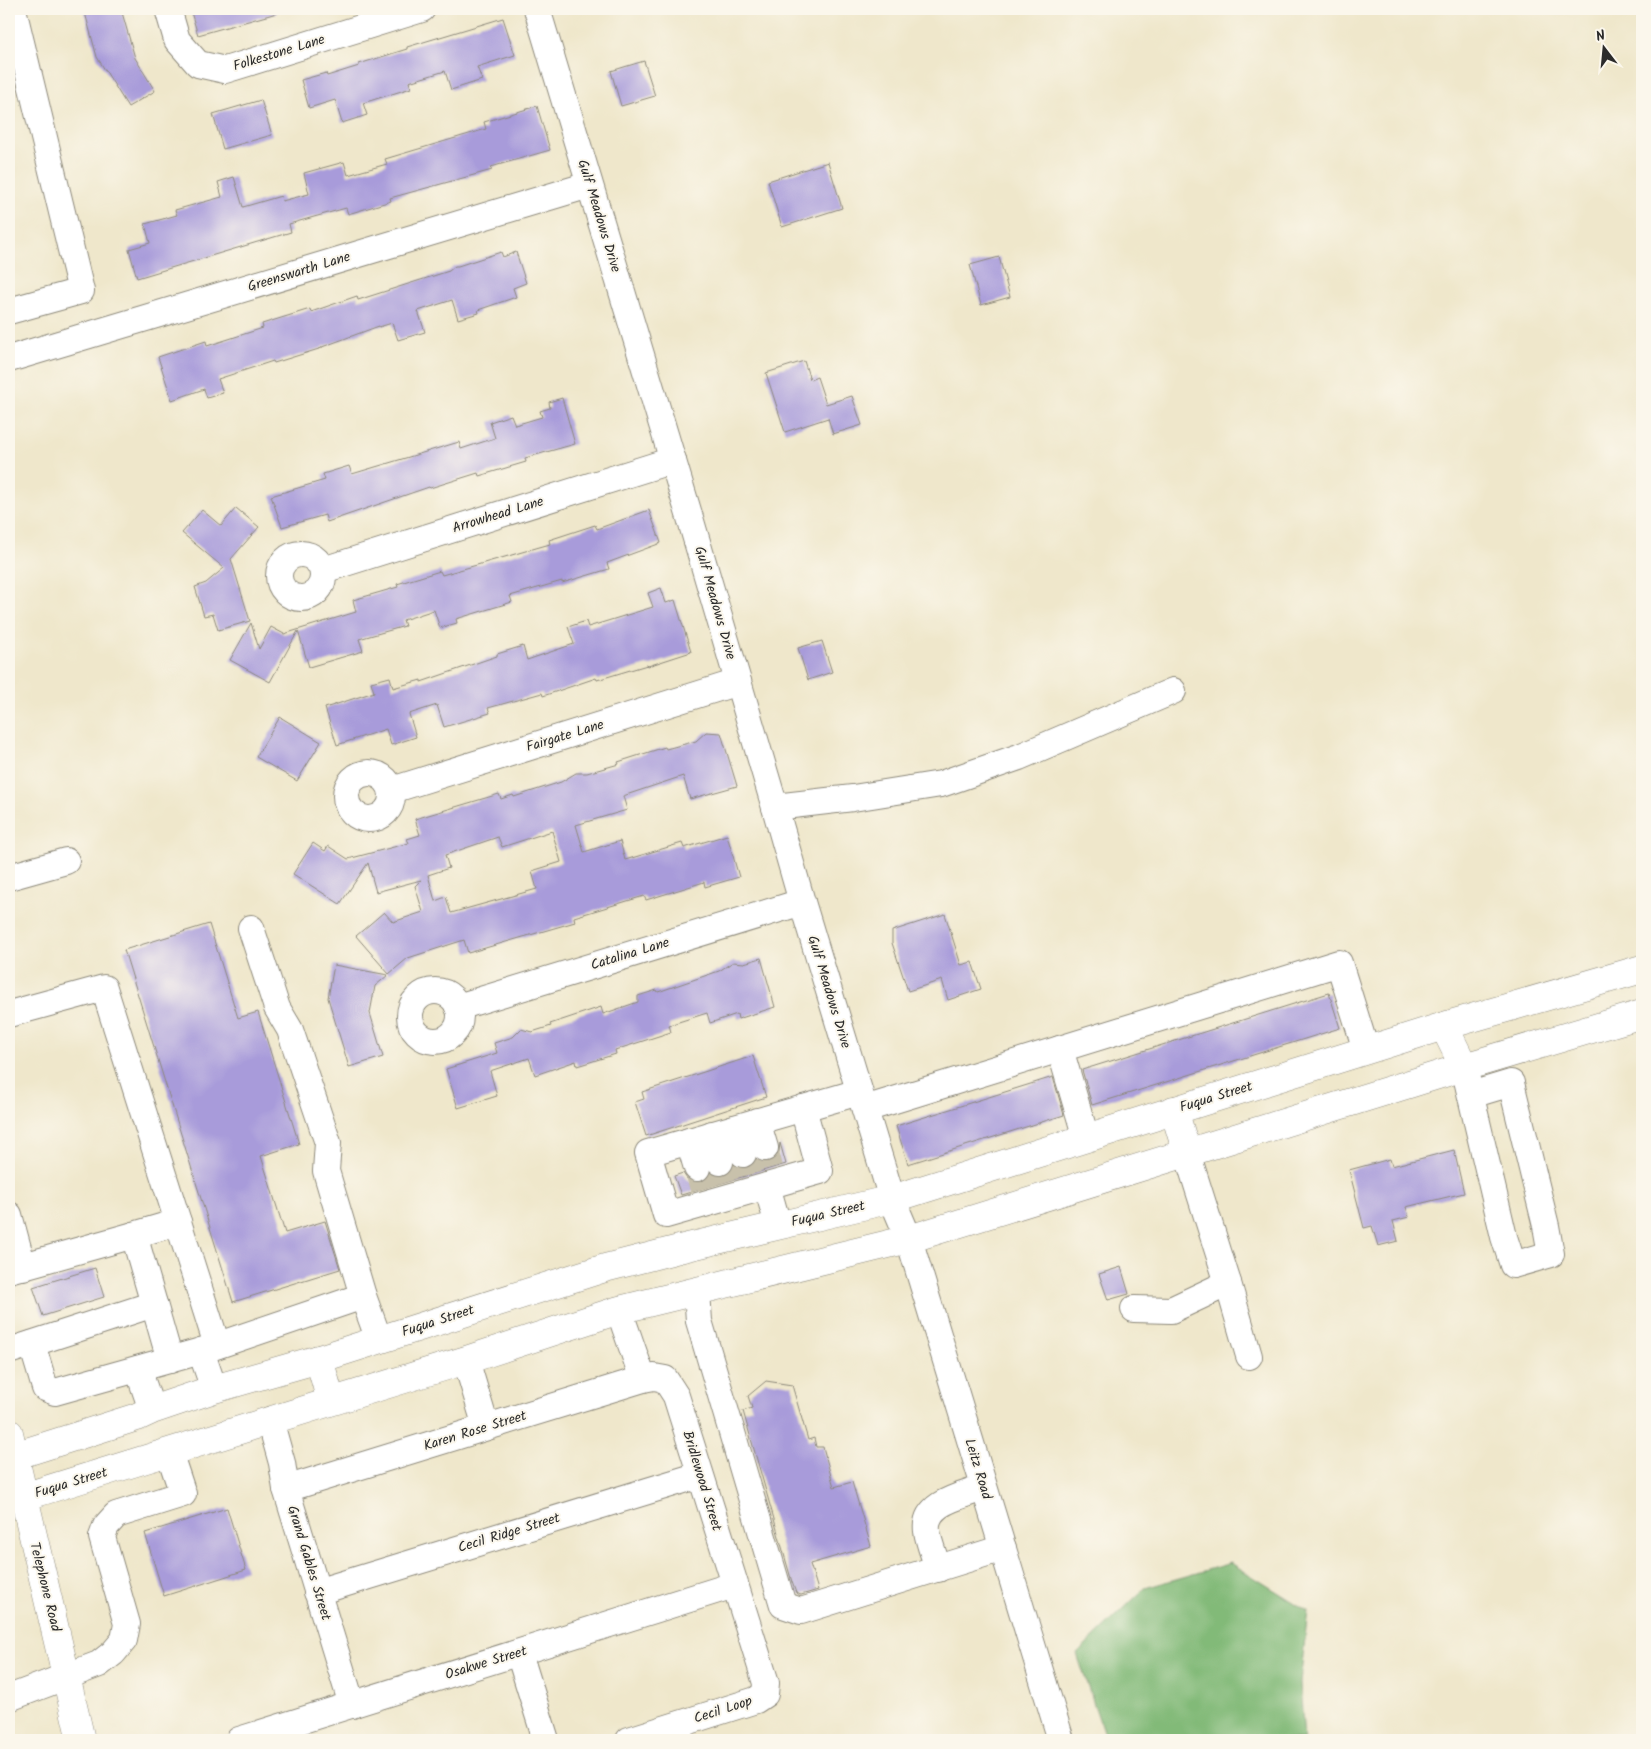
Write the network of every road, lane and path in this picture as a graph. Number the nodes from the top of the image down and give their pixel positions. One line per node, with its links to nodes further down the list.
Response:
1 (13, 9): 6 (street)
2 (168, 9): 3 (street, Folkestone Lane)
3 (422, 9)
4 (537, 9): 5 (street, Gulf Meadows Drive)
5 (589, 185): 7 (street, Greenswarth Lane); 8 (street, Gulf Meadows Drive)
6 (9, 311)
7 (9, 359)
8 (673, 460): 9 (street, Arrowhead Lane); 10 (street, Gulf Meadows Drive)
9 (322, 570)
10 (738, 682): 12 (street, Fairgate Lane); 13 (street, Gulf Meadows Drive)
11 (1174, 691): 13 (street)
12 (392, 790)
13 (775, 807): 16 (street, Gulf Meadows Drive)
14 (66, 861): 15 (street)
15 (9, 877)
16 (802, 902): 19 (street, Catalina Lane); 27 (street, Gulf Meadows Drive)
17 (251, 928): 44 (street)
18 (1642, 968): 22 (main road, Fuqua Street)
19 (458, 1007)
20 (9, 1014): 36 (street)
21 (1642, 1014): 25 (main road, Fuqua Street)
22 (1444, 1026): 24 (main road, Fuqua Street); 25 (main road)
23 (1060, 1049): 24 (street); 27 (street); 31 (street)
24 (1366, 1050): 29 (main road, Fuqua Street)
25 (1464, 1067): 26 (street); 32 (main road, Fuqua Street)
26 (1471, 1095): 26 (street)
27 (862, 1101): 28 (street); 34 (street, Gulf Meadows Drive)
28 (803, 1108): 30 (street); 33 (street)
29 (1174, 1110): 31 (main road, Fuqua Street); 32 (main road)
30 (723, 1131): 33 (street); 33 (street); 33 (street)
31 (1086, 1138): 34 (main road, Fuqua Street)
32 (1187, 1154): 39 (main road, Fuqua Street); 42 (street)
33 (739, 1177): 37 (street)
34 (892, 1198): 37 (main road, Fuqua Street); 39 (street, Leitz Road)
35 (9, 1215): 40 (street)
36 (178, 1222): 38 (street); 50 (street)
37 (778, 1225): 41 (main road, Fuqua Street)
38 (134, 1234): 40 (street); 45 (street)
39 (909, 1239): 43 (main road, Fuqua Street); 65 (street, Leitz Road)
40 (16, 1268)
41 (605, 1268): 47 (main road); 48 (main road, Fuqua Street)
42 (1228, 1283): 46 (street); 51 (street)
43 (697, 1291): 47 (main road, Fuqua Street); 69 (street)
44 (363, 1296): 48 (street); 50 (street)
45 (154, 1304): 49 (street); 53 (street)
46 (1134, 1309)
47 (619, 1310): 54 (main road, Fuqua Street); 56 (street, Bridlewood Street)
48 (379, 1340): 52 (main road, Fuqua Street)
49 (20, 1347): 55 (street)
50 (209, 1348): 53 (street); 57 (street)
51 (1249, 1356)
52 (319, 1359): 57 (main road, Fuqua Street); 58 (main road)
53 (170, 1360): 55 (street)
54 (466, 1360): 58 (main road, Fuqua Street); 61 (street)
55 (138, 1369): 59 (street)
56 (654, 1379): 61 (street, Karen Rose Street); 64 (street, Bridlewood Street)
57 (214, 1389): 59 (main road, Fuqua Street)
58 (331, 1401): 60 (main road, Fuqua Street)
59 (152, 1410): 62 (main road, Fuqua Street)
60 (270, 1420): 63 (main road, Fuqua Street); 66 (street, Grand Gables Street)
61 (486, 1427): 66 (street, Karen Rose Street)
62 (10, 1449): 67 (main road, Telephone Road)
63 (169, 1452): 67 (main road, Fuqua Street); 73 (street)
64 (700, 1475): 70 (street, Bridlewood Street); 71 (street, Cecil Ridge Street)
65 (983, 1488): 68 (street, Leitz Road); 69 (street)
66 (286, 1489): 71 (street, Grand Gables Street)
67 (24, 1498): 73 (main road, Telephone Road)
68 (1003, 1548): 69 (street); 80 (street, Leitz Road)
69 (938, 1568)
70 (734, 1585): 72 (street, Osakwe Street); 79 (street, Cecil Loop)
71 (317, 1592): 75 (street, Grand Gables Street)
72 (519, 1653): 75 (street, Osakwe Street); 78 (street)
73 (66, 1678): 74 (street); 76 (main road, Telephone Road)
74 (9, 1698)
75 (352, 1705): 77 (street, Osakwe Street)
76 (82, 1740)
77 (239, 1740)
78 (546, 1740)
79 (629, 1740)
80 (1061, 1740)

